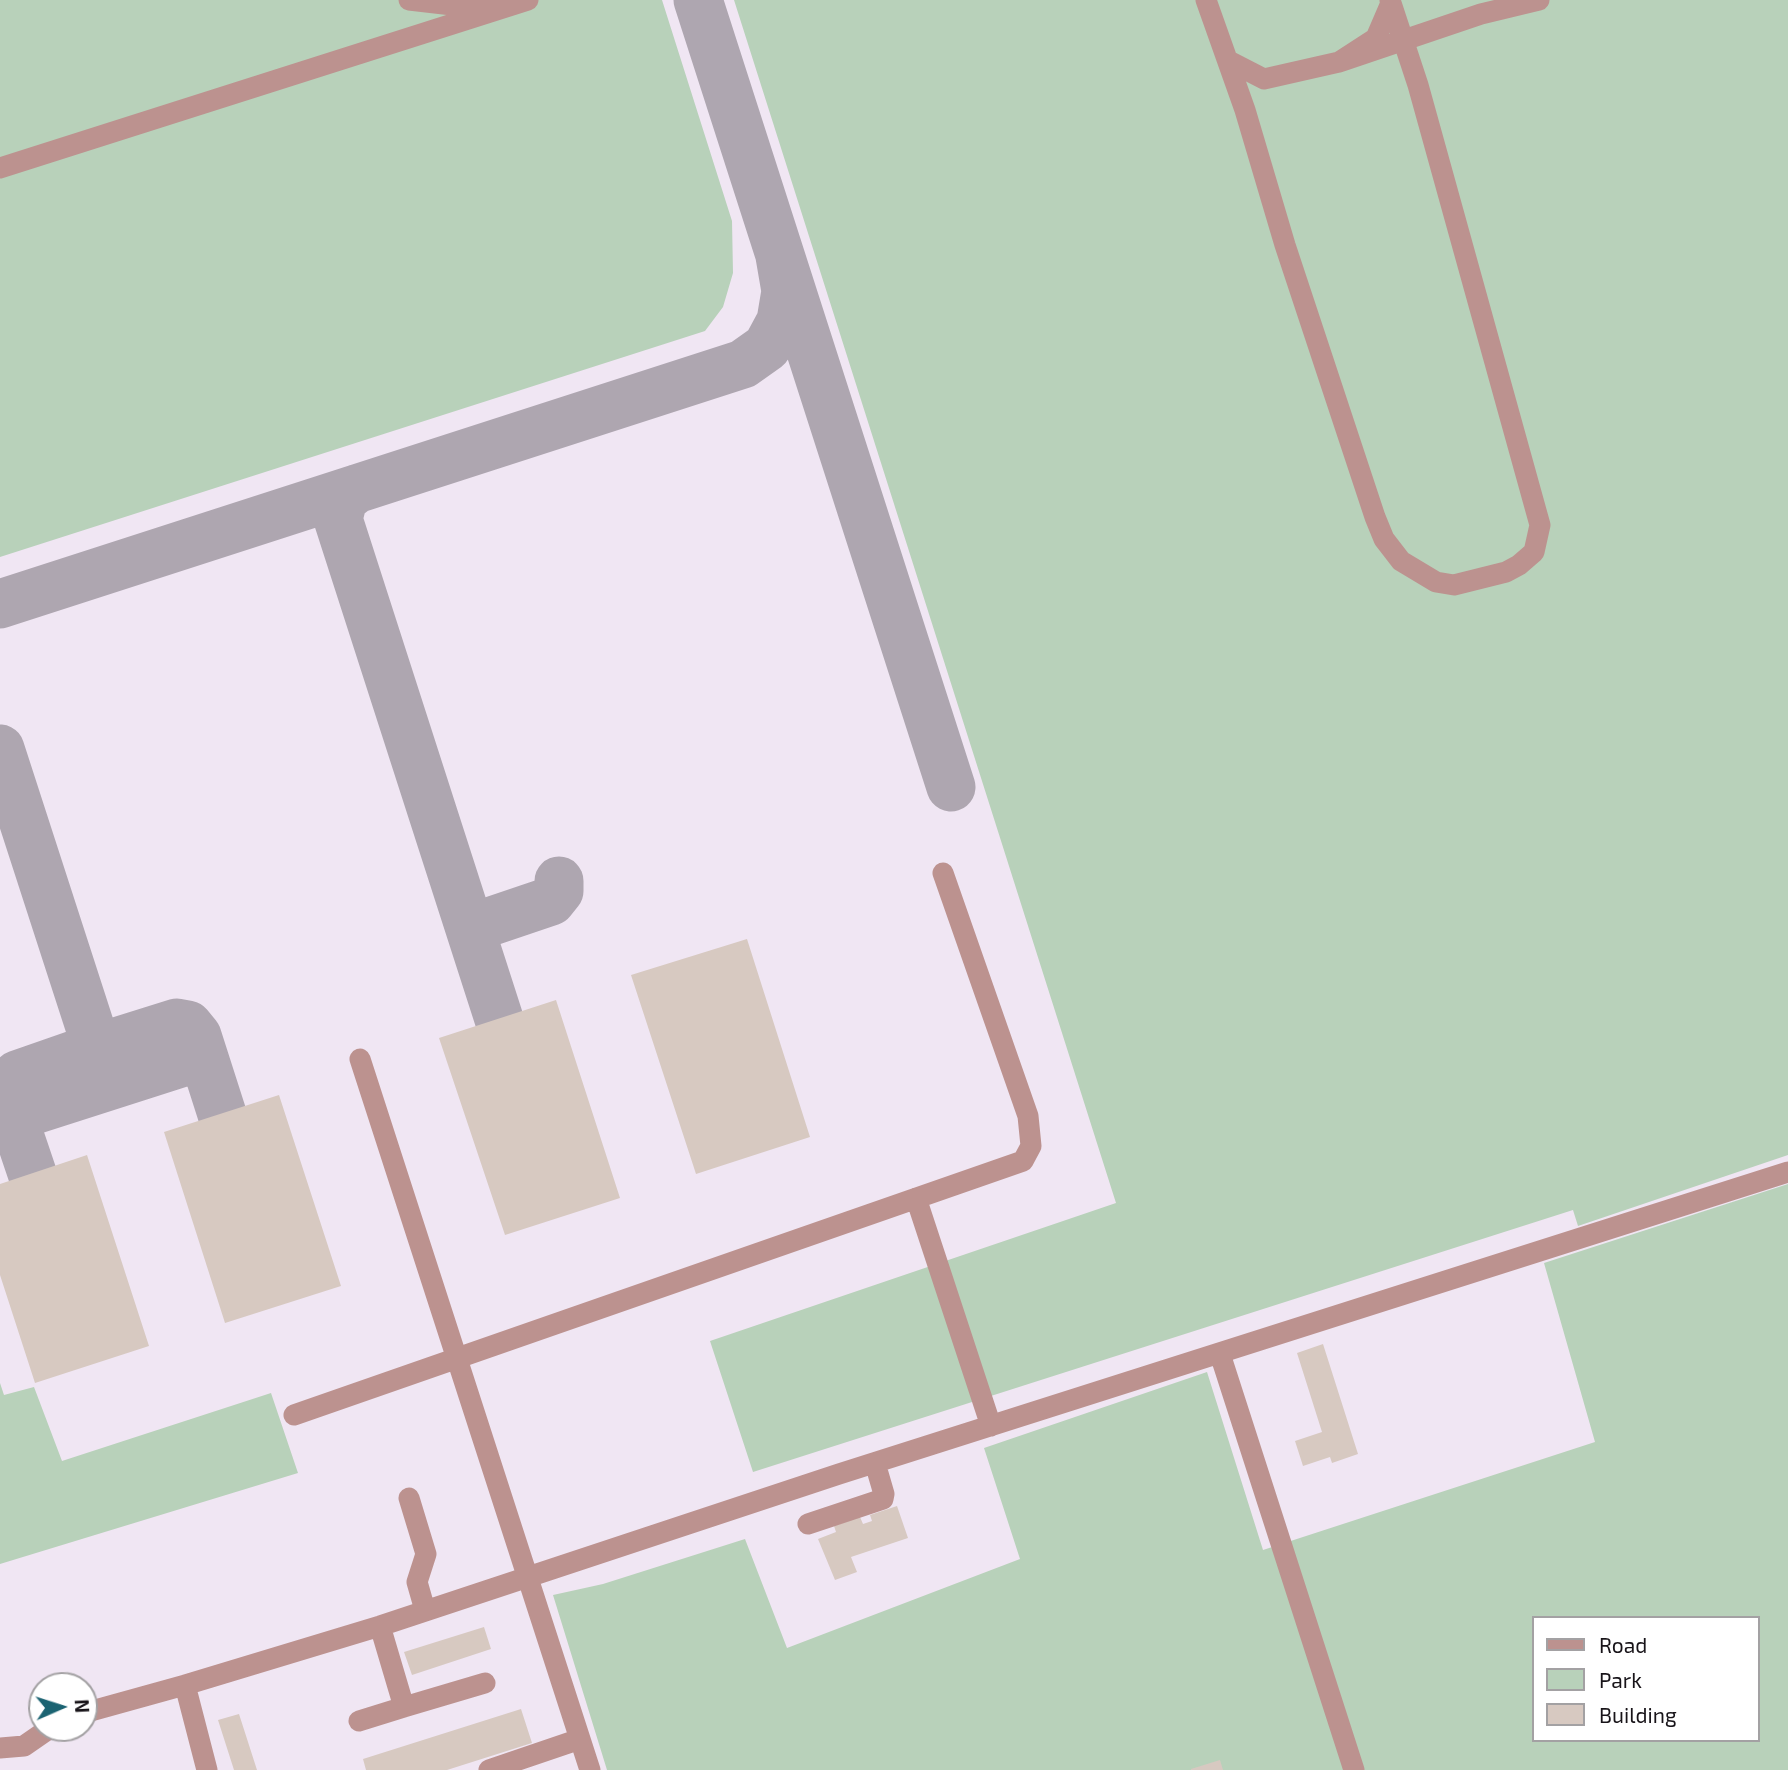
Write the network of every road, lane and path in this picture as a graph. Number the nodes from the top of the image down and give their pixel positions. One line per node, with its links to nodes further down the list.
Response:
1 (409, 0): 6 (lane)
2 (528, 0): 6 (lane)
3 (1206, 0): 8 (lane)
4 (1539, 0): 7 (lane)
5 (1391, 1): 7 (lane); 9 (lane)
6 (495, 10): 12 (lane)
7 (1403, 40): 9 (lane); 11 (lane)
8 (1229, 61): 10 (lane); 11 (lane)
9 (1339, 62): 10 (lane)
10 (1264, 79): 11 (lane)
11 (1245, 110)
12 (0, 168)
13 (943, 873): 16 (lane)
14 (360, 1059): 18 (lane)
15 (1788, 1172): 17 (lane)
16 (916, 1198): 18 (lane); 20 (lane)
17 (1220, 1354): 20 (lane); 38 (lane)
18 (458, 1357): 19 (lane); 24 (lane)
19 (294, 1415)
20 (991, 1426): 21 (lane)
21 (875, 1463): 23 (lane); 24 (lane)
22 (409, 1498): 25 (lane)
23 (808, 1524)
24 (527, 1577): 25 (lane); 32 (lane)
25 (425, 1611): 26 (lane)
26 (380, 1626): 28 (lane); 29 (lane)
27 (485, 1684): 29 (lane)
28 (185, 1685): 30 (lane); 35 (lane)
29 (404, 1707): 31 (lane)
30 (98, 1709)
31 (359, 1721)
32 (580, 1739): 36 (lane); 37 (lane)
33 (30, 1742): 34 (lane)
34 (0, 1748)
35 (207, 1770)
36 (489, 1770)
37 (590, 1770)
38 (1354, 1770)

